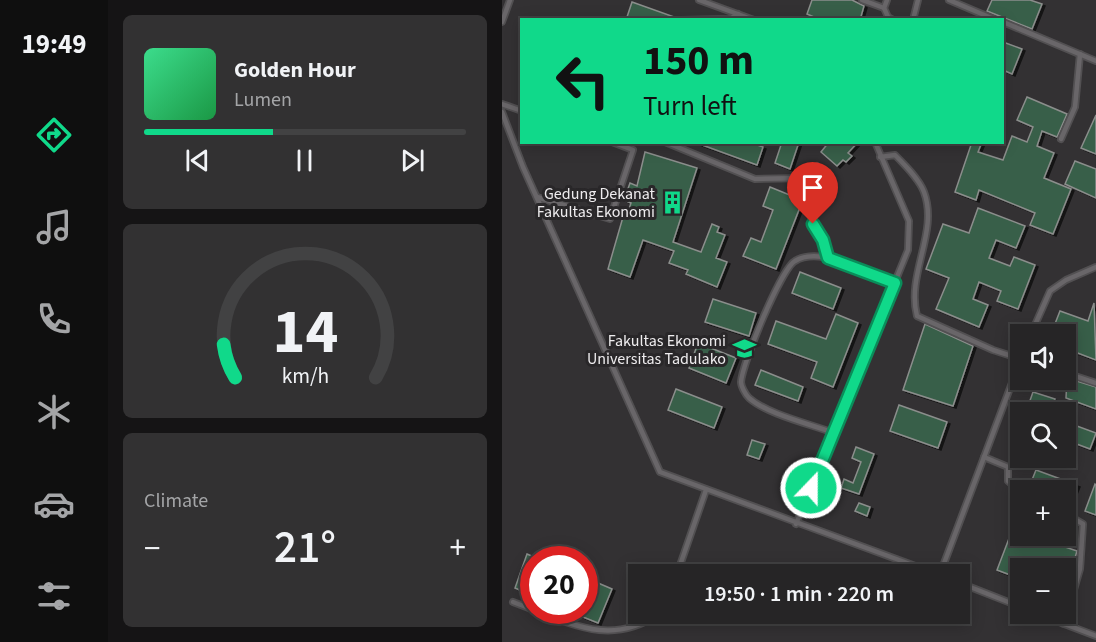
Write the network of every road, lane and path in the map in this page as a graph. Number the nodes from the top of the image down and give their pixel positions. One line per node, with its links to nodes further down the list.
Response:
1 (510, 0): 15 (lane)
2 (699, 0): 7 (lane)
3 (862, 0): 8 (lane)
4 (887, 0): 8 (lane)
5 (918, 0): 13 (lane)
6 (949, 0): 14 (lane)
7 (708, 2): 9 (lane)
8 (884, 8): 12 (lane)
9 (738, 14): 10 (lane); 11 (lane)
10 (732, 18)
11 (749, 18)
12 (890, 18)
13 (914, 18)
14 (991, 18)
15 (502, 22)
16 (1004, 22): 17 (lane)
17 (1080, 54): 18 (lane); 22 (lane)
18 (1096, 61)
19 (502, 104): 20 (lane)
20 (520, 110)
21 (502, 112): 31 (lane)
22 (1061, 139)
23 (617, 144): 27 (lane)
24 (635, 144): 27 (lane)
25 (670, 144): 30 (lane)
26 (876, 144): 28 (lane)
27 (633, 150): 31 (lane)
28 (880, 157): 34 (lane); 36 (lane)
29 (817, 166): 30 (lane)
30 (807, 178): 32 (lane)
31 (537, 197): 43 (lane)
32 (828, 258): 34 (lane); 40 (lane)
33 (1096, 267): 35 (lane)
34 (895, 283): 40 (lane)
35 (1035, 324)
36 (1010, 355)
37 (1076, 376): 38 (lane)
38 (1096, 383)
39 (1010, 388): 41 (lane)
40 (834, 433): 45 (lane)
41 (984, 457): 42 (lane); 48 (lane)
42 (1010, 483)
43 (706, 490): 45 (lane); 46 (lane)
44 (1076, 520): 49 (lane)
45 (796, 524): 47 (lane)
46 (680, 564)
47 (910, 564)
48 (942, 564)
49 (1076, 583)
50 (970, 587): 52 (lane)
51 (513, 602): 53 (lane)
52 (1010, 603)
53 (520, 605)
54 (570, 624): 59 (lane)
55 (649, 624): 57 (lane)
56 (1064, 624): 58 (lane)
57 (630, 634)
58 (1096, 636)
59 (612, 638)

